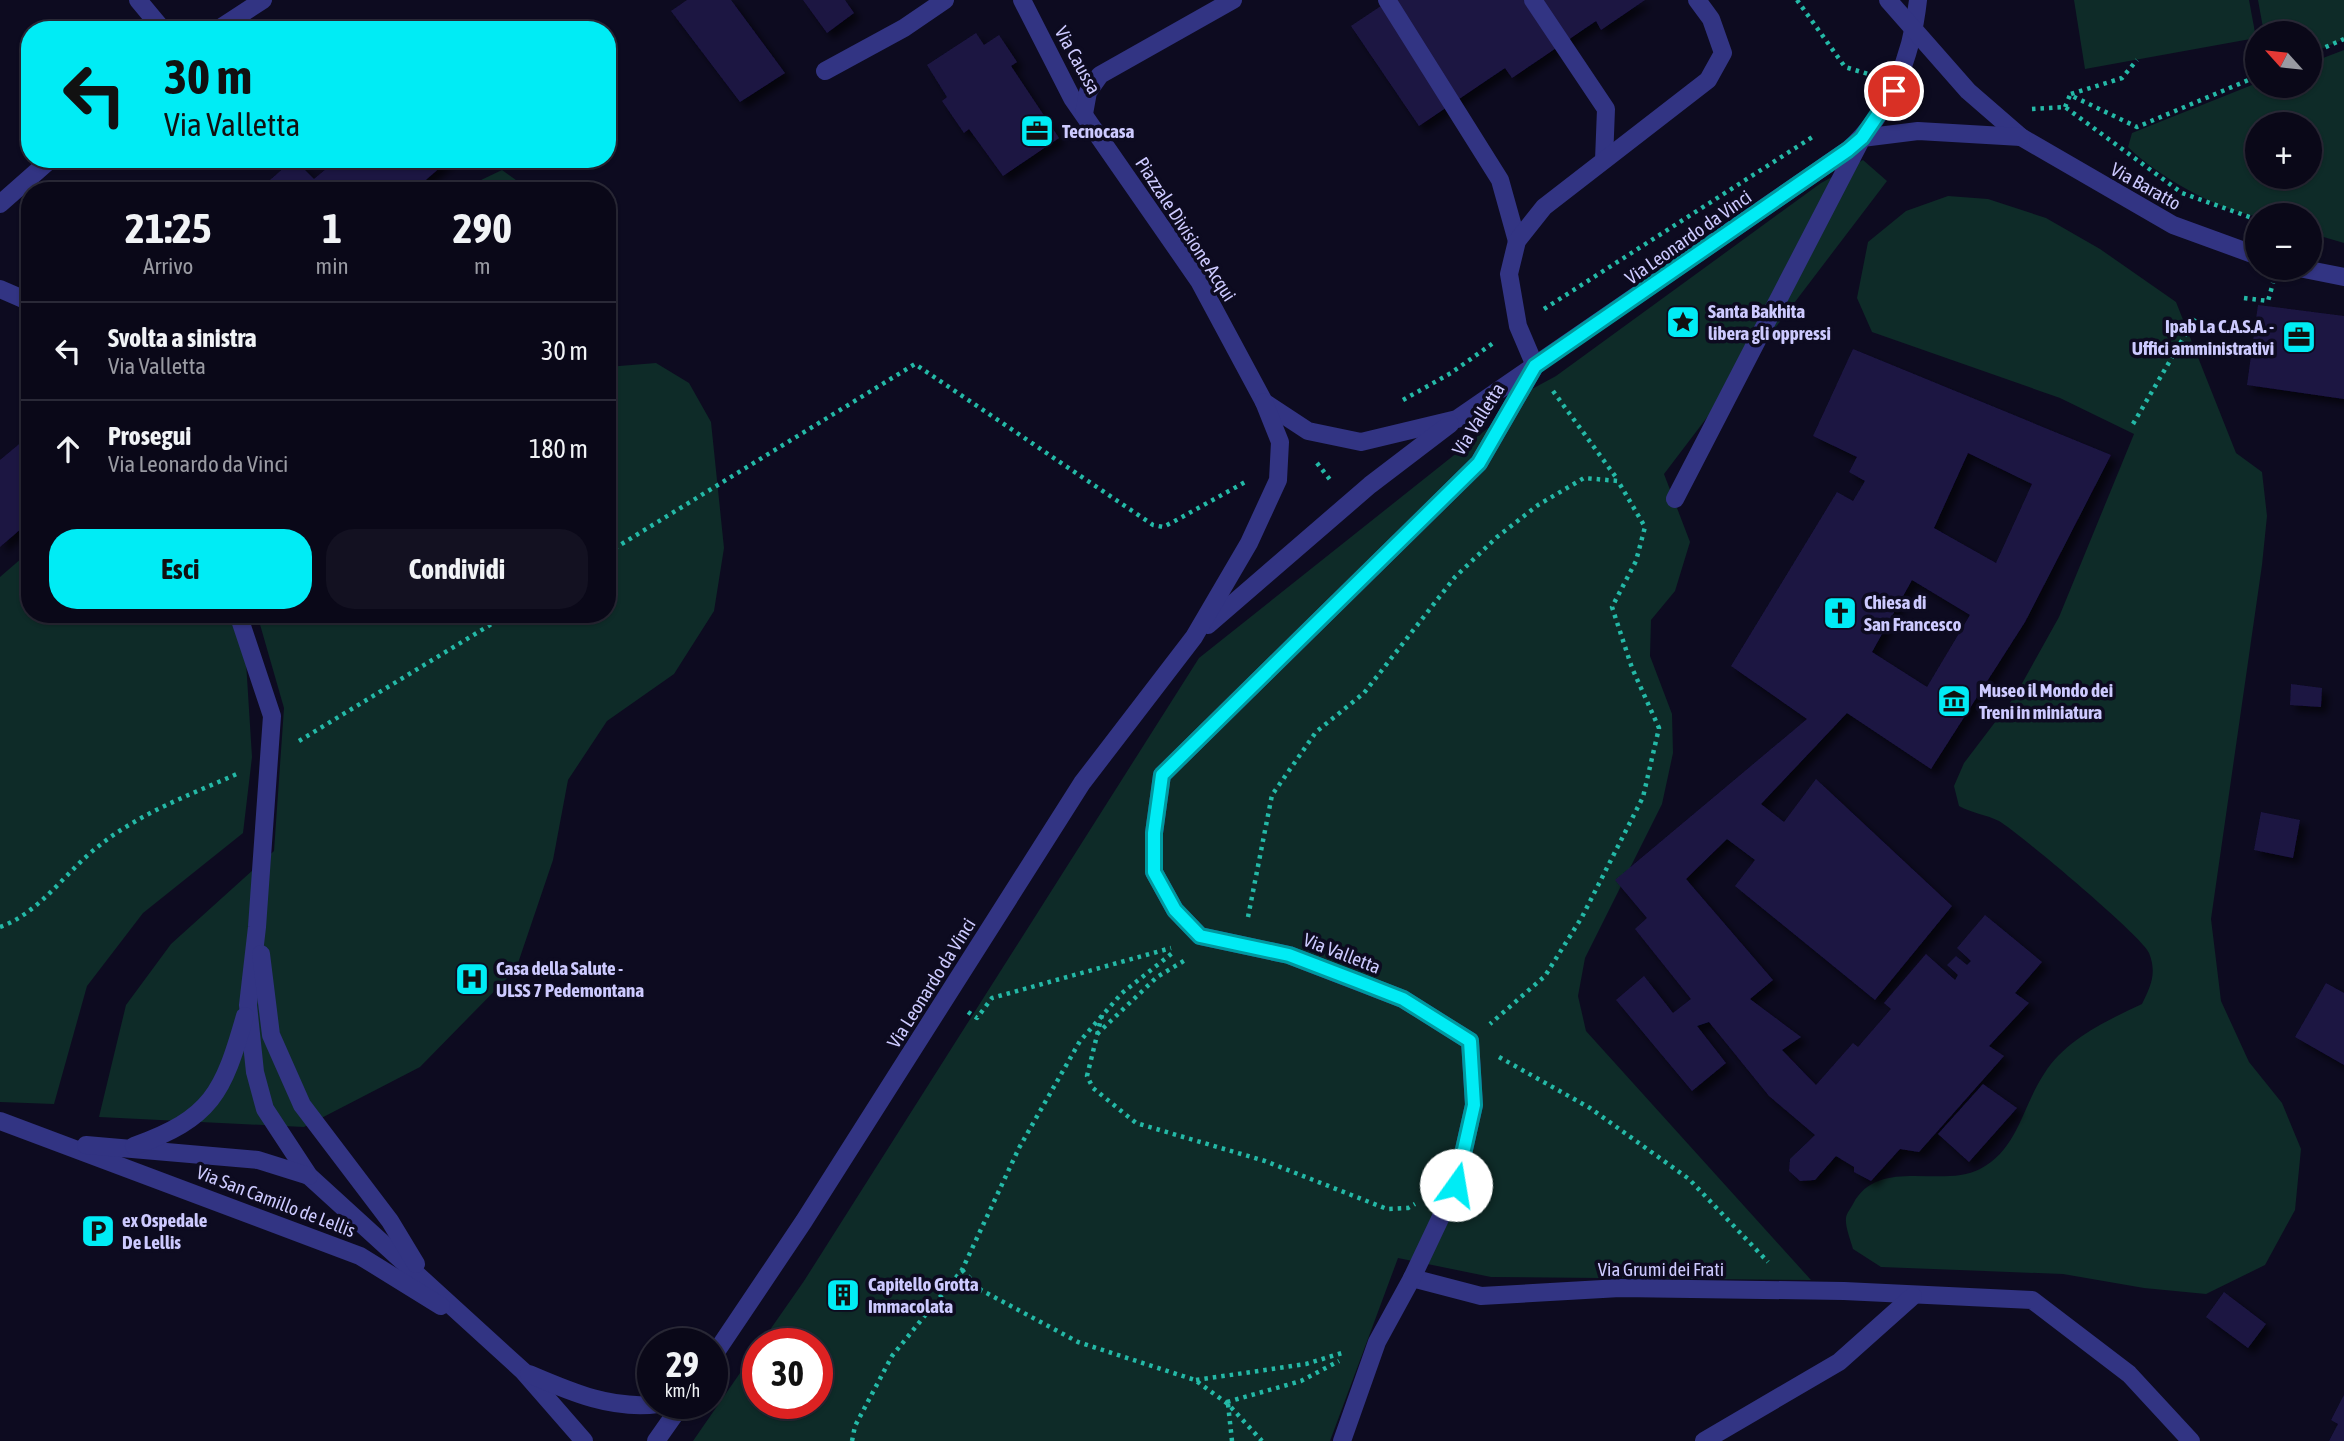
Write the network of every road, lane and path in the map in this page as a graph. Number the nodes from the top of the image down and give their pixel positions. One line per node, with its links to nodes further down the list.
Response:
1 (138, 0): 12 (street)
2 (263, 0): 13 (street)
3 (945, 0): 18 (street)
4 (1022, 0): 22 (street, Via Caussa)
5 (1233, 0): 22 (street, Via Caussa)
6 (1387, 0): 31 (street)
7 (1534, 0): 25 (street)
8 (1698, 0): 25 (street)
9 (1797, 0): 19 (path)
10 (1888, 0): 14 (street, Via Baratto)
11 (1918, 0): 14 (street)
12 (156, 21)
13 (231, 21)
14 (1914, 33): 23 (street, Via Baratto); 24 (street)
15 (2344, 39): 16 (path)
16 (2322, 49)
17 (2137, 60): 21 (path)
18 (825, 71)
19 (1869, 75)
20 (2245, 81): 21 (path)
21 (2070, 94): 30 (path)
22 (1084, 114): 41 (street, Piazzale Divisione Acqui)
23 (2021, 137): 24 (street, Via Baratto); 32 (street, Via Baratto)
24 (1862, 138): 40 (street, Via Leonardo da Vinci); 45 (street)
25 (1604, 160): 31 (street)
26 (41, 168): 27 (street)
27 (25, 182)
28 (21, 185): 29 (street)
29 (0, 204)
30 (2245, 215)
31 (1517, 242): 40 (street)
32 (2245, 251)
33 (2322, 273): 34 (street)
34 (2344, 277)
35 (2273, 284): 38 (path)
36 (0, 289): 37 (street)
37 (21, 298)
38 (2244, 298)
39 (2195, 317): 43 (path)
40 (1535, 366): 42 (street, Piazzale Divisione Acqui); 44 (path); 49 (street, Via Valletta)
41 (1264, 402): 42 (street, Piazzale Divisione Acqui); 47 (street, Via Leonardo da Vinci)
42 (1457, 419): 47 (street, Via Leonardo da Vinci)
43 (2133, 424)
44 (1618, 481): 49 (path); 55 (path)
45 (1675, 499)
46 (241, 623): 48 (street, Via San Camillo de Lellis)
47 (1194, 637): 51 (street, Via Leonardo da Vinci)
48 (257, 927): 52 (street, Via San Camillo de Lellis); 63 (street, Via San Camillo de Lellis)
49 (1243, 946): 55 (street, Via Valletta)
50 (1201, 958): 54 (path)
51 (946, 998): 53 (path); 67 (street, Via Leonardo da Vinci)
52 (248, 1005): 58 (street); 59 (street, Via San Camillo de Lellis)
53 (1102, 1015): 54 (path); 61 (path)
54 (1097, 1034): 60 (path)
55 (1470, 1041): 62 (street); 64 (path)
56 (0, 1121): 57 (street, Via San Camillo de Lellis)
57 (62, 1142): 58 (street, Via San Camillo de Lellis); 66 (street, Via San Camillo de Lellis)
58 (128, 1149): 59 (street, Via San Camillo de Lellis)
59 (309, 1176): 63 (street, Via San Camillo de Lellis)
60 (1418, 1202)
61 (962, 1270): 70 (path); 76 (path)
62 (1412, 1278): 64 (street, Via Grumi dei Frati); 68 (street)
63 (426, 1281): 66 (street, Via San Camillo de Lellis)
64 (1795, 1290): 65 (street, Via Grumi dei Frati)
65 (1913, 1296): 80 (street); 81 (street, Via Grumi dei Frati)
66 (464, 1320): 69 (street, Via San Camillo de Lellis)
67 (728, 1334)
68 (1377, 1342): 70 (path); 71 (path); 79 (street)
69 (523, 1371): 72 (street); 74 (street, Via San Camillo de Lellis)
70 (1195, 1380): 71 (path)
71 (1228, 1403): 77 (path); 78 (path)
72 (637, 1406)
73 (671, 1419): 75 (street)
74 (584, 1441)
75 (656, 1441)
76 (852, 1441)
77 (1232, 1441)
78 (1262, 1441)
79 (1342, 1441)
80 (1704, 1441)
81 (2191, 1441)

